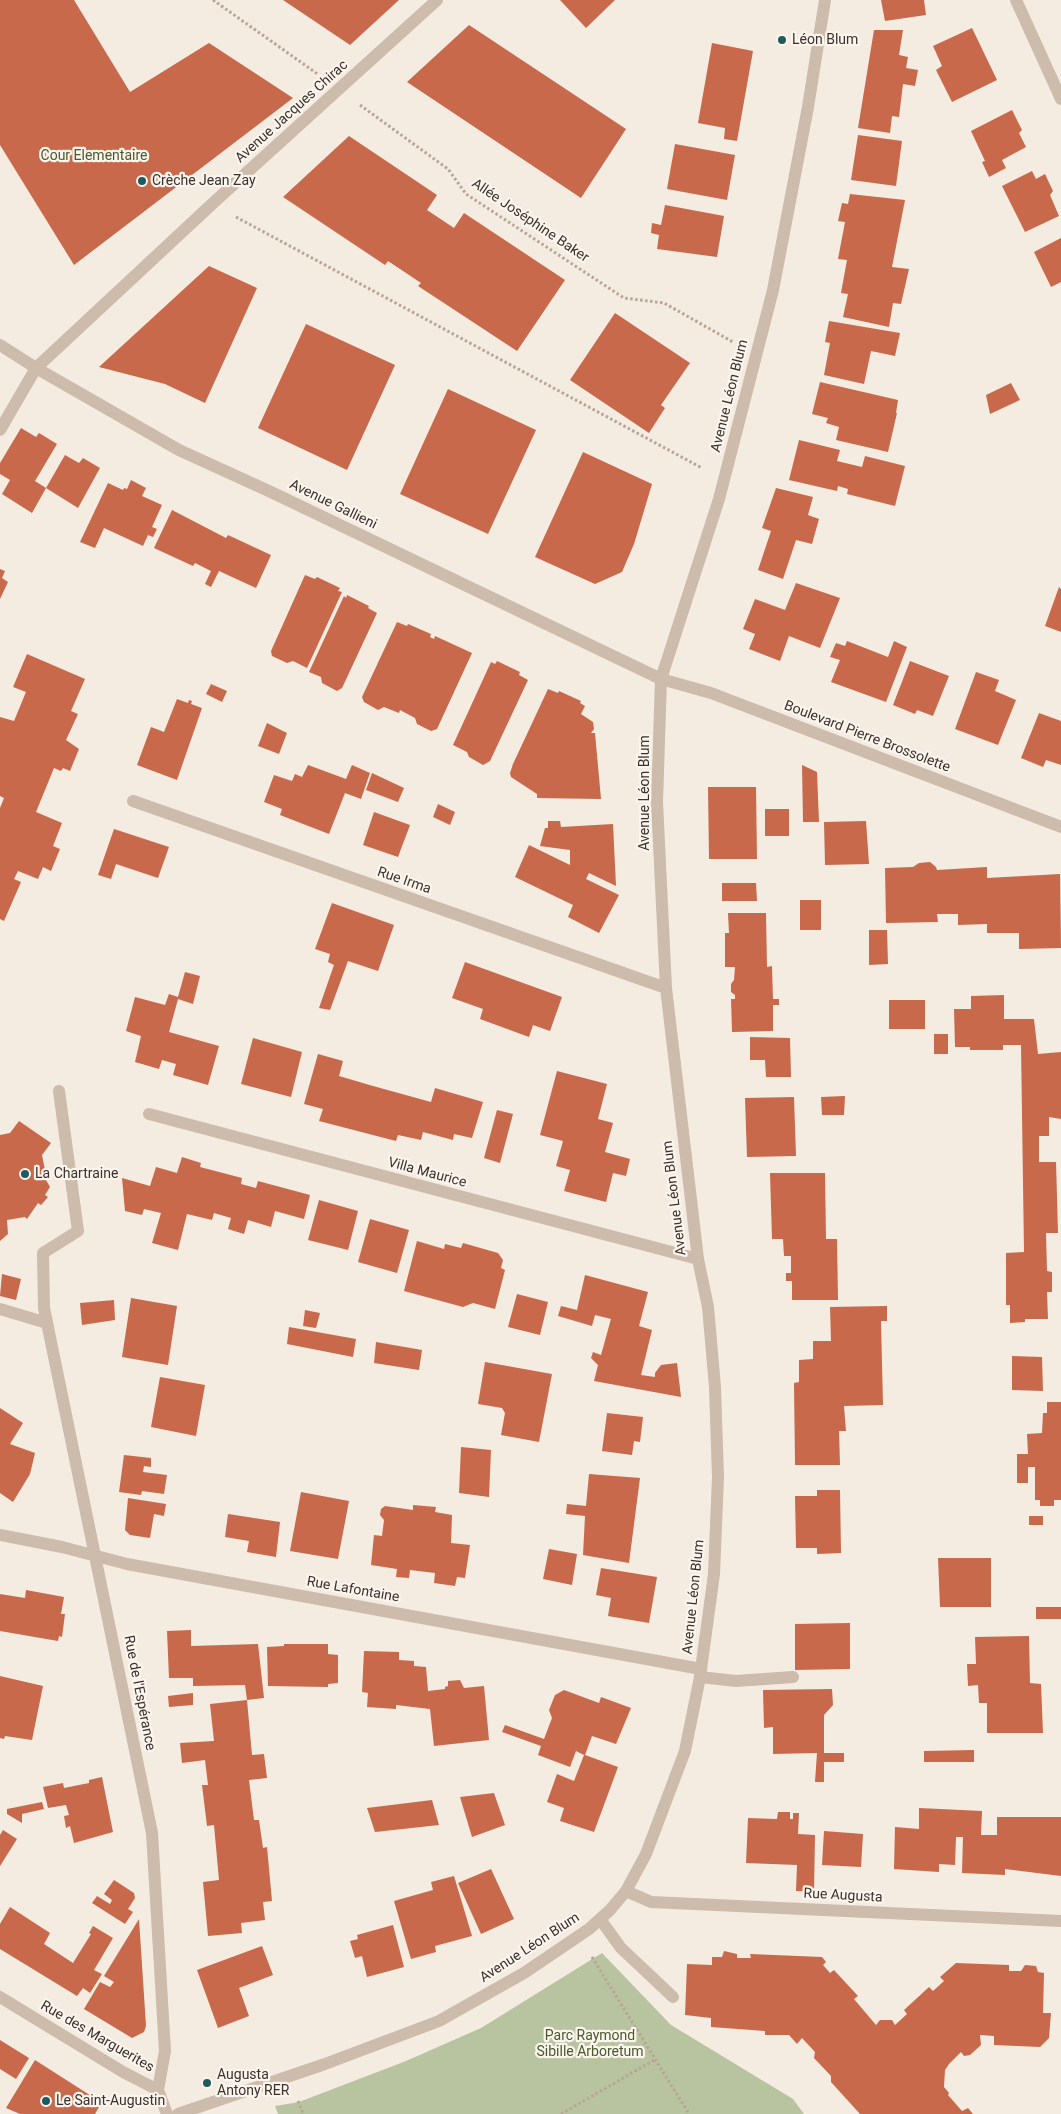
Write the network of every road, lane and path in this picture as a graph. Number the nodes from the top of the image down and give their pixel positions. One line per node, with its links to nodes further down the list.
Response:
1 (213, 0): 5 (path, Allée Joséphine Baker)
2 (437, 0): 5 (street, Avenue Jacques Chirac)
3 (825, 0): 9 (street, Avenue Léon Blum)
4 (1016, 0): 6 (street)
5 (340, 90): 7 (street, Avenue Jacques Chirac); 9 (path, Allée Joséphine Baker)
6 (1061, 99)
7 (212, 204): 10 (street, Avenue Jacques Chirac); 12 (path)
8 (0, 345): 10 (street, Avenue Gallieni)
9 (756, 355): 12 (street, Avenue Léon Blum)
10 (36, 368): 11 (street, Avenue Jacques Chirac); 13 (street, Avenue Gallieni)
11 (0, 430)
12 (724, 480): 13 (street, Avenue Léon Blum)
13 (661, 679): 15 (street, Boulevard Pierre Brossolette); 16 (street, Avenue Léon Blum)
14 (133, 801): 16 (street, Rue Irma)
15 (1061, 827)
16 (666, 988): 19 (street, Avenue Léon Blum)
17 (59, 1091): 21 (street, Rue de l'Espérance)
18 (149, 1114): 19 (street, Villa Maurice)
19 (698, 1259): 24 (street, Avenue Léon Blum)
20 (0, 1309): 21 (street)
21 (47, 1322): 23 (street, Rue de l'Espérance)
22 (0, 1535): 23 (street, Rue Lafontaine)
23 (96, 1556): 24 (street, Rue Lafontaine); 33 (street, Rue de l'Espérance)
24 (701, 1673): 25 (street, Rue Lafontaine); 26 (street, Avenue Léon Blum)
25 (793, 1677)
26 (626, 1890): 27 (street, Avenue Léon Blum); 28 (street, Rue Augusta)
27 (600, 1920): 29 (street, Avenue Léon Blum); 31 (street)
28 (1061, 1921)
29 (589, 1929): 32 (path); 35 (street, Avenue Léon Blum)
30 (0, 1997): 33 (street, Rue des Marguerites)
31 (673, 1997)
32 (656, 2059): 36 (path); 37 (path)
33 (158, 2090): 34 (street, Rue des Marguerites)
34 (167, 2114)
35 (178, 2114)
36 (561, 2114)
37 (689, 2114)

